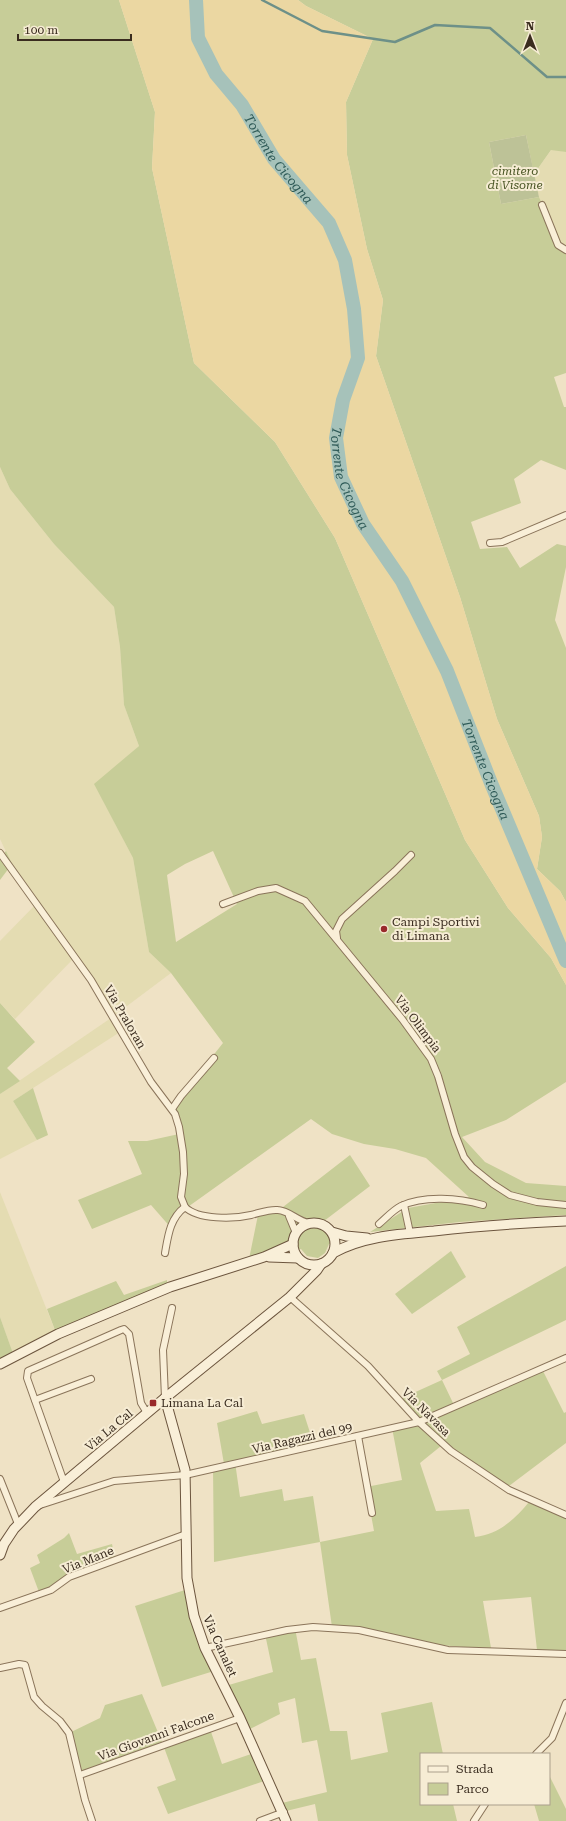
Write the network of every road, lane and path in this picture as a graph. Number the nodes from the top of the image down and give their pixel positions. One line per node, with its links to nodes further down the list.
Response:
1 (542, 205): 2 (street)
2 (566, 250)
3 (566, 515): 4 (street)
4 (490, 543)
5 (0, 853): 10 (street, Via Praloran)
6 (410, 855): 8 (street)
7 (223, 904): 8 (street, Via Olimpia)
8 (337, 939): 13 (street, Via Olimpia)
9 (214, 1058): 10 (street)
10 (172, 1109): 14 (street, Via Praloran)
11 (404, 1205): 12 (street); 18 (street); 21 (street)
12 (483, 1205)
13 (566, 1205)
14 (185, 1207): 15 (street); 24 (street)
15 (287, 1212): 17 (street); 20 (street)
16 (566, 1221): 21 (street)
17 (309, 1223): 19 (street); 20 (street)
18 (379, 1224)
19 (332, 1232): 22 (street); 25 (street)
20 (296, 1233): 23 (street)
21 (410, 1233): 22 (street)
22 (373, 1239): 25 (street)
23 (292, 1244): 26 (street); 27 (street)
24 (165, 1253)
25 (333, 1253): 28 (street)
26 (264, 1258): 27 (street); 33 (street)
27 (301, 1260): 28 (street); 29 (street)
28 (321, 1264): 29 (street, Via La Cal)
29 (300, 1287): 30 (street, Via La Cal)
30 (290, 1297): 35 (street, Via La Cal); 38 (street, Via Navasa)
31 (172, 1308): 35 (street)
32 (566, 1358): 38 (street, Via Ragazzi del 99)
33 (0, 1364)
34 (91, 1379): 36 (street)
35 (165, 1398): 37 (street, Via La Cal); 40 (street, Via Canalet)
36 (35, 1400): 37 (street); 42 (street)
37 (147, 1413): 42 (street, Via La Cal)
38 (419, 1422): 39 (street, Via Ragazzi del 99); 45 (street, Via Navasa)
39 (358, 1436): 40 (street, Via Ragazzi del 99); 44 (street)
40 (186, 1475): 43 (street, Via Ragazzi del 99); 47 (street, Via Canalet)
41 (0, 1479): 46 (street)
42 (64, 1482): 43 (street, Via La Cal)
43 (35, 1507): 46 (street, Via La Cal)
44 (372, 1513)
45 (566, 1515)
46 (18, 1524): 48 (street, Via La Cal)
47 (186, 1534): 50 (street, Via Mane); 51 (street, Via Canalet)
48 (2, 1543): 49 (street, Via La Cal)
49 (0, 1555)
50 (0, 1608)
51 (205, 1648): 52 (street); 55 (street, Via Canalet)
52 (566, 1654)
53 (0, 1668): 57 (street)
54 (566, 1703): 56 (street)
55 (240, 1718): 57 (street, Via Giovanni Falcone); 59 (street, Via Canalet)
56 (537, 1753)
57 (80, 1775): 60 (street)
58 (484, 1805): 62 (street)
59 (285, 1817): 61 (street)
60 (92, 1821)
61 (260, 1821)
62 (474, 1821)

